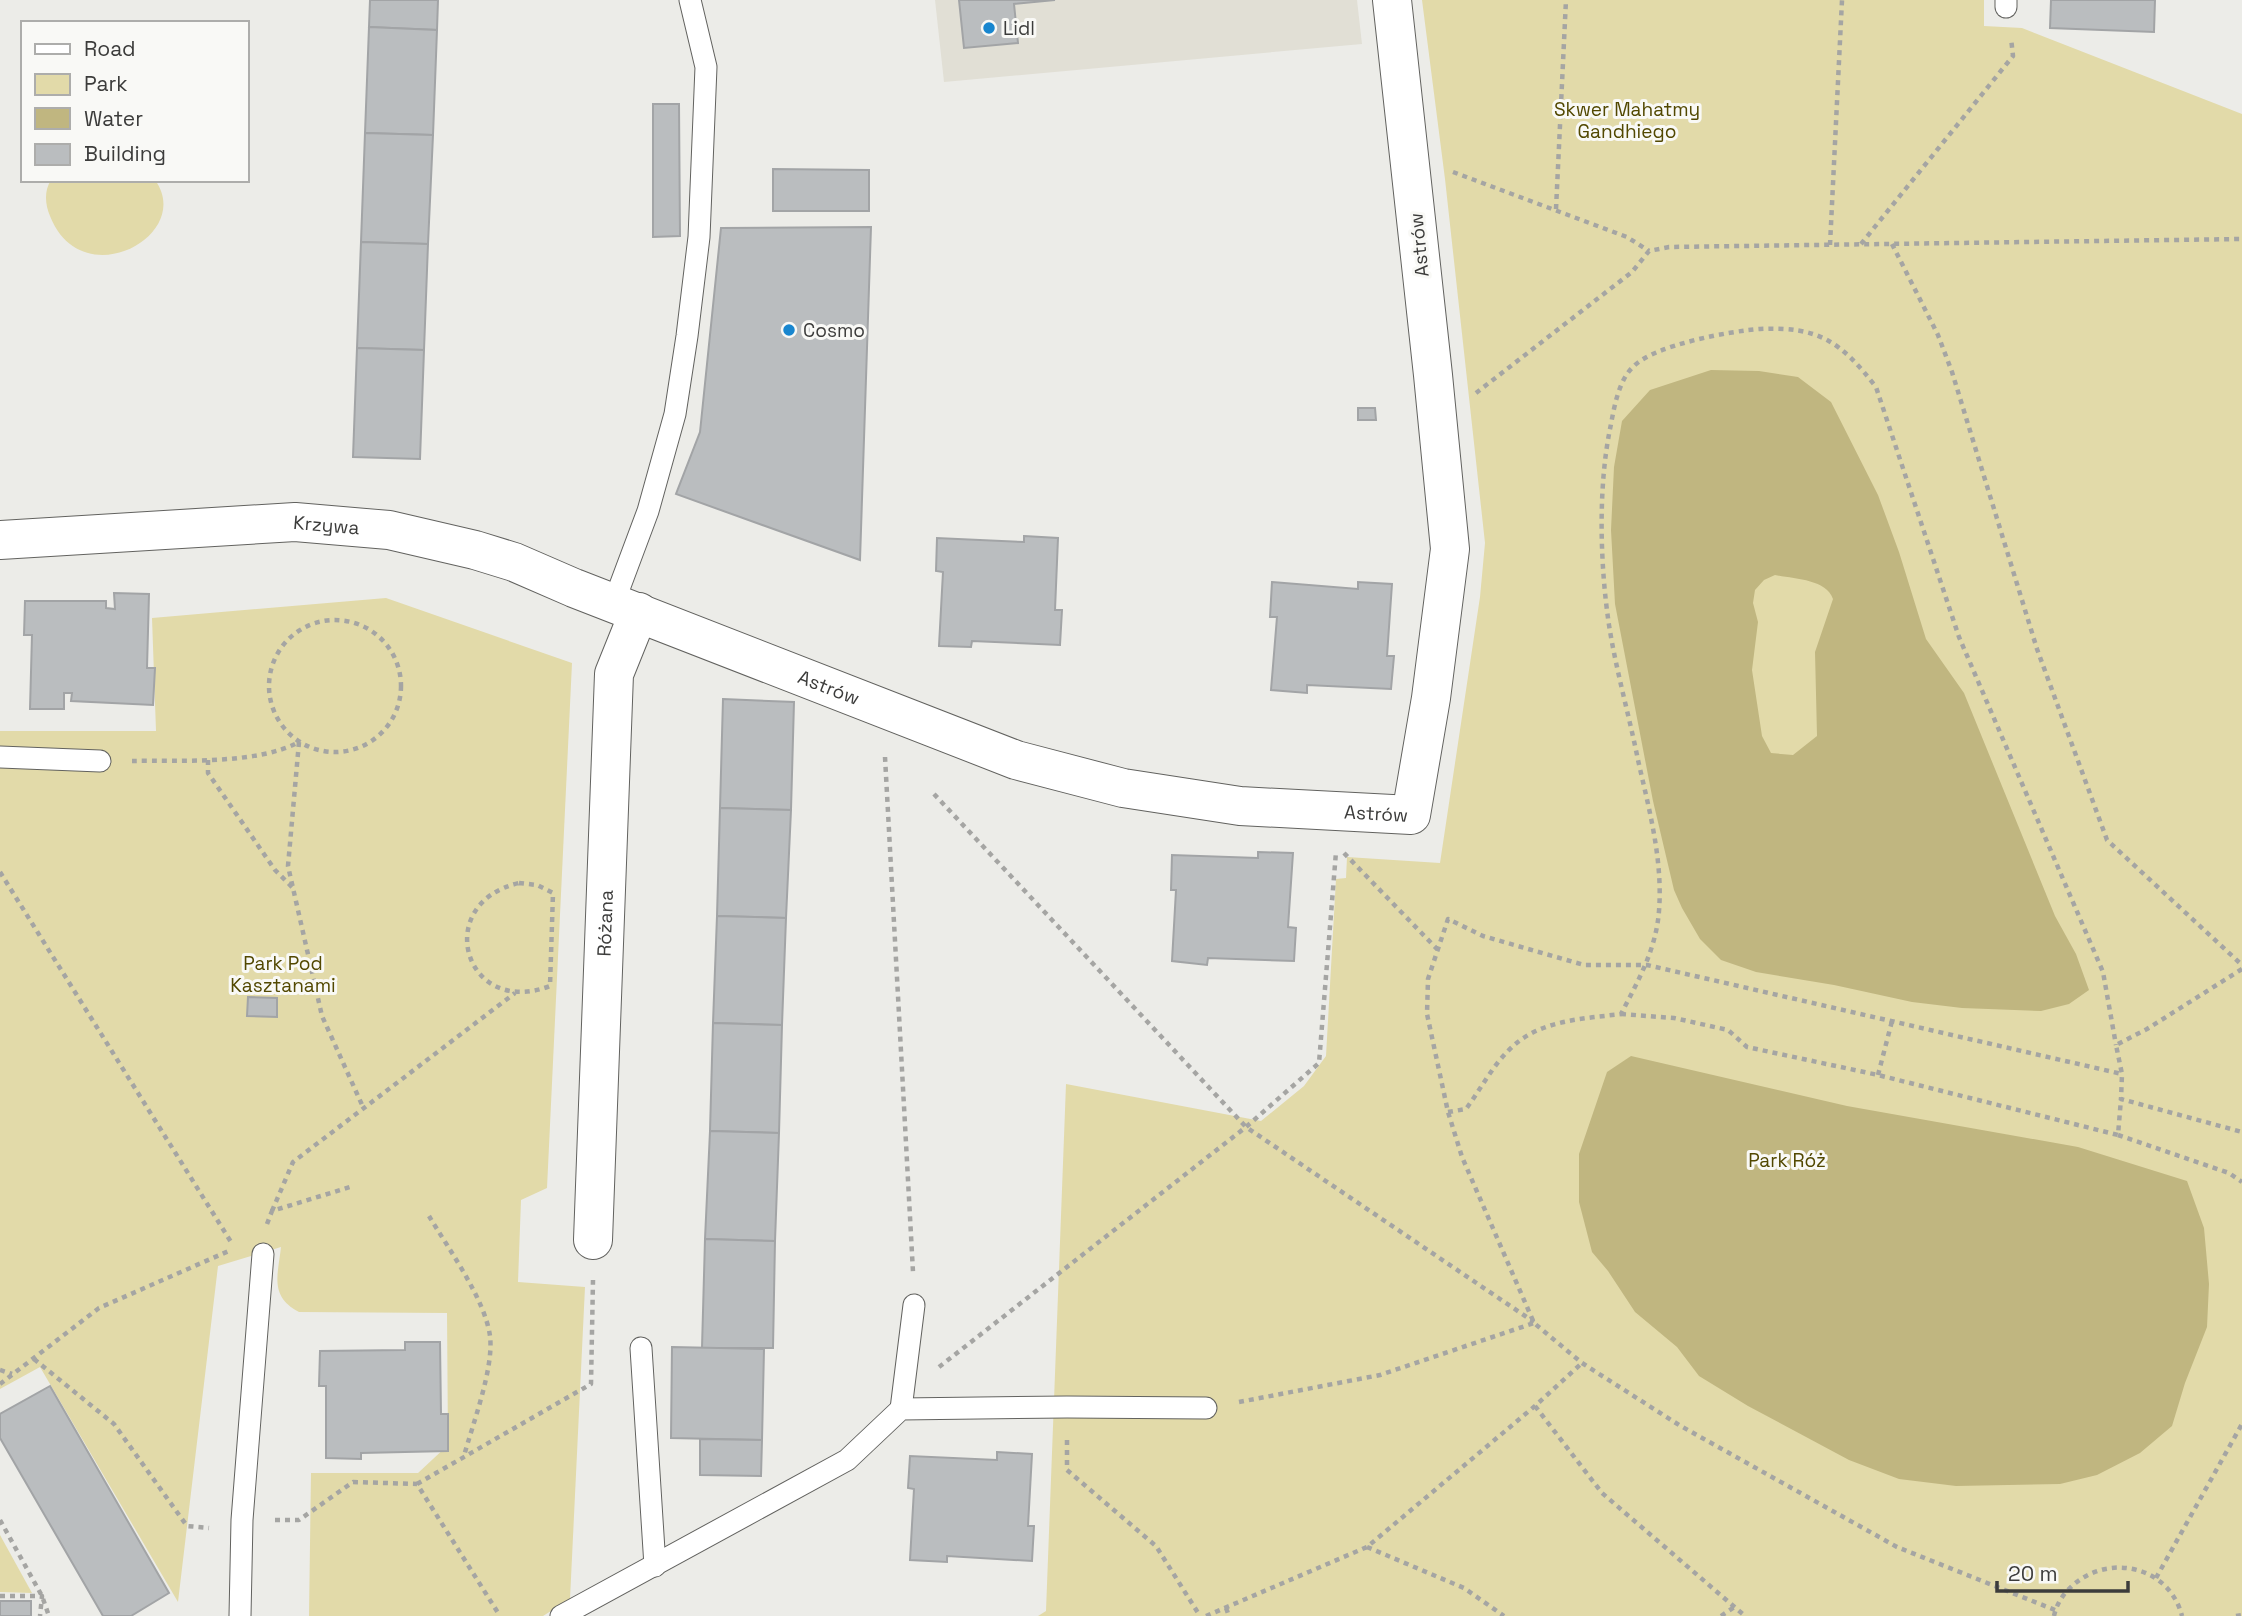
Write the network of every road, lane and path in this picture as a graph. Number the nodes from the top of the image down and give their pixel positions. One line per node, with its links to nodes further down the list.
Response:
1 (691, 0): 15 (lane)
2 (1392, 0): 15 (street, Astrów)
3 (1566, 0): 7 (path)
4 (1842, 0): 11 (path)
5 (2006, 4): 10 (path)
6 (1452, 172): 7 (path)
7 (1556, 209): 12 (path)
8 (2242, 239): 9 (path)
9 (1892, 244): 10 (path); 26 (path)
10 (1860, 245): 11 (path)
11 (1830, 246): 12 (path)
12 (1649, 251): 13 (path)
13 (1473, 395)
14 (0, 540): 15 (street, Krzywa)
15 (626, 607): 43 (street, Różana)
16 (299, 742): 16 (path); 19 (path); 23 (path)
17 (0, 757): 20 (lane)
18 (885, 757): 45 (path)
19 (208, 760): 20 (path); 23 (path)
20 (100, 761)
21 (934, 794): 36 (path)
22 (0, 872): 48 (path)
23 (294, 888): 34 (path)
24 (1437, 949): 25 (path); 35 (path); 36 (path)
25 (1647, 965): 28 (path); 29 (path); 30 (path)
26 (2242, 967): 30 (path)
27 (515, 993): 27 (path); 34 (path)
28 (1621, 1014): 32 (path); 35 (path)
29 (1892, 1021): 31 (path); 32 (path)
30 (2116, 1045): 31 (path)
31 (2122, 1074): 33 (path)
32 (1878, 1075): 38 (path)
33 (2121, 1099): 37 (path); 38 (path)
34 (363, 1107): 41 (path)
35 (1448, 1112): 46 (path)
36 (1247, 1127): 46 (path); 56 (path)
37 (2242, 1132)
38 (2118, 1135): 39 (path)
39 (2242, 1182)
40 (350, 1187): 41 (path)
41 (272, 1212): 44 (path)
42 (429, 1216): 58 (path)
43 (593, 1240): 58 (path)
44 (262, 1245): 61 (lane)
45 (914, 1305): 56 (lane)
46 (1534, 1322): 49 (path); 55 (path)
47 (641, 1348): 63 (lane)
48 (34, 1359): 51 (path); 61 (path)
49 (1582, 1363): 53 (path); 69 (path)
50 (0, 1370): 51 (path)
51 (12, 1374): 52 (path)
52 (0, 1384)
53 (1535, 1406): 62 (path); 67 (path)
54 (1067, 1407): 55 (lane); 56 (lane); 76 (path)
55 (1206, 1408)
56 (901, 1409): 63 (lane)
57 (2242, 1424): 64 (path)
58 (464, 1456): 59 (path)
59 (417, 1483): 61 (path); 74 (path)
60 (0, 1520): 66 (path)
61 (242, 1525): 73 (lane)
62 (1367, 1547): 68 (path); 79 (path)
63 (655, 1566): 75 (lane)
64 (2156, 1578): 69 (path); 82 (path)
65 (0, 1596): 66 (path)
66 (42, 1597): 71 (path); 72 (path)
67 (1736, 1606): 80 (path); 81 (path)
68 (1226, 1608): 77 (path); 78 (path)
69 (2054, 1613)
70 (2242, 1615): 83 (path)
71 (40, 1616)
72 (49, 1616)
73 (240, 1616)
74 (500, 1616)
75 (561, 1616)
76 (1199, 1616)
77 (1206, 1616)
78 (1229, 1616)
79 (1504, 1616)
80 (1721, 1616)
81 (1745, 1616)
82 (2182, 1616)
83 (2236, 1616)

